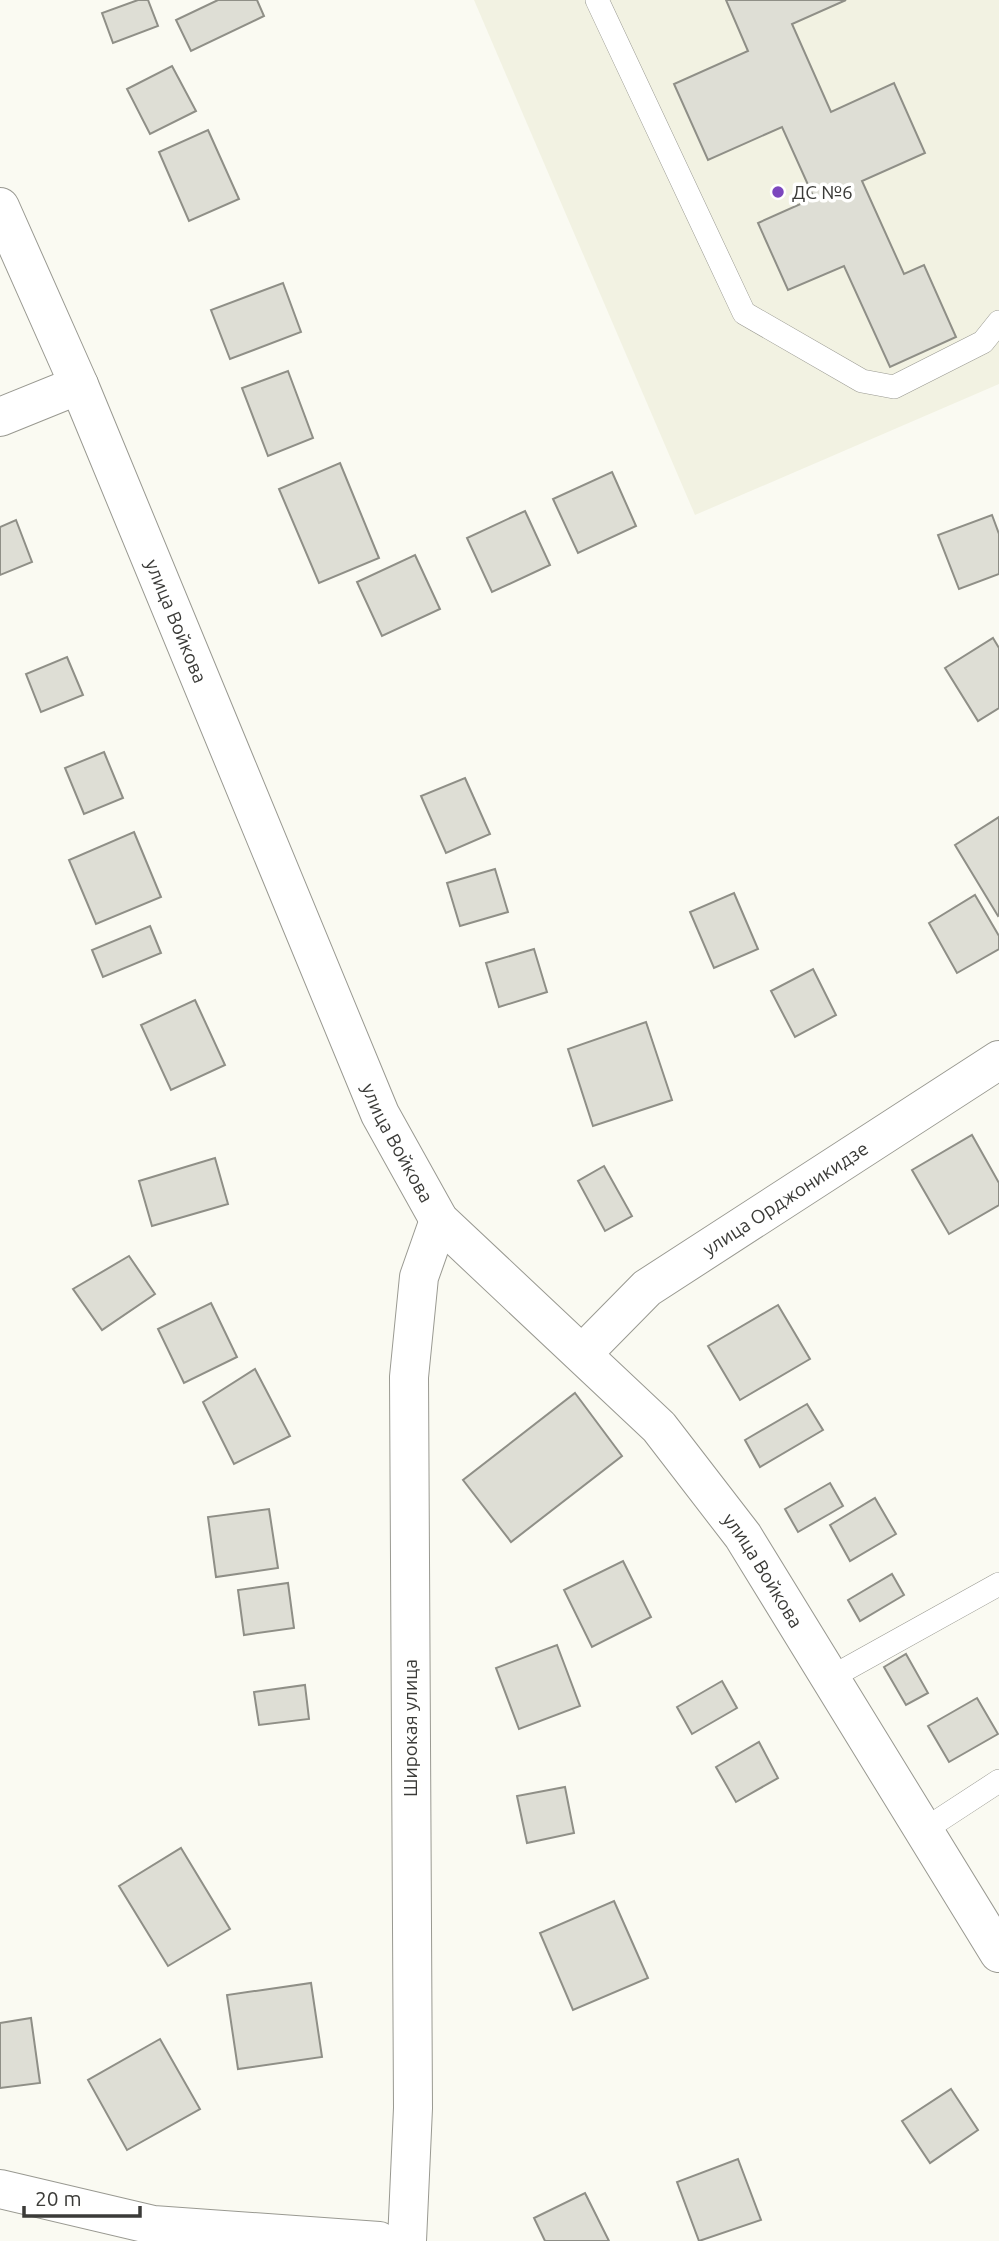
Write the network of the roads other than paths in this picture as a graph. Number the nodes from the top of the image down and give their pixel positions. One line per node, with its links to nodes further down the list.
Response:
1 (597, 0): 3 (lane)
2 (0, 207): 4 (street, улица Войкова)
3 (999, 322)
4 (79, 385): 5 (street); 7 (street, улица Войкова)
5 (0, 416)
6 (999, 1060): 8 (street, улица Орджоникидзе)
7 (439, 1220): 8 (street, улица Войкова); 17 (street, Широкая улица)
8 (583, 1353): 10 (street, улица Войкова)
9 (999, 1584): 10 (lane)
10 (830, 1678): 12 (street, улица Войкова)
11 (999, 1781): 12 (lane)
12 (924, 1830): 13 (street, улица Войкова)
13 (999, 1953)
14 (0, 2189): 15 (street)
15 (262, 2237): 16 (street)
16 (379, 2241)
17 (407, 2241)

